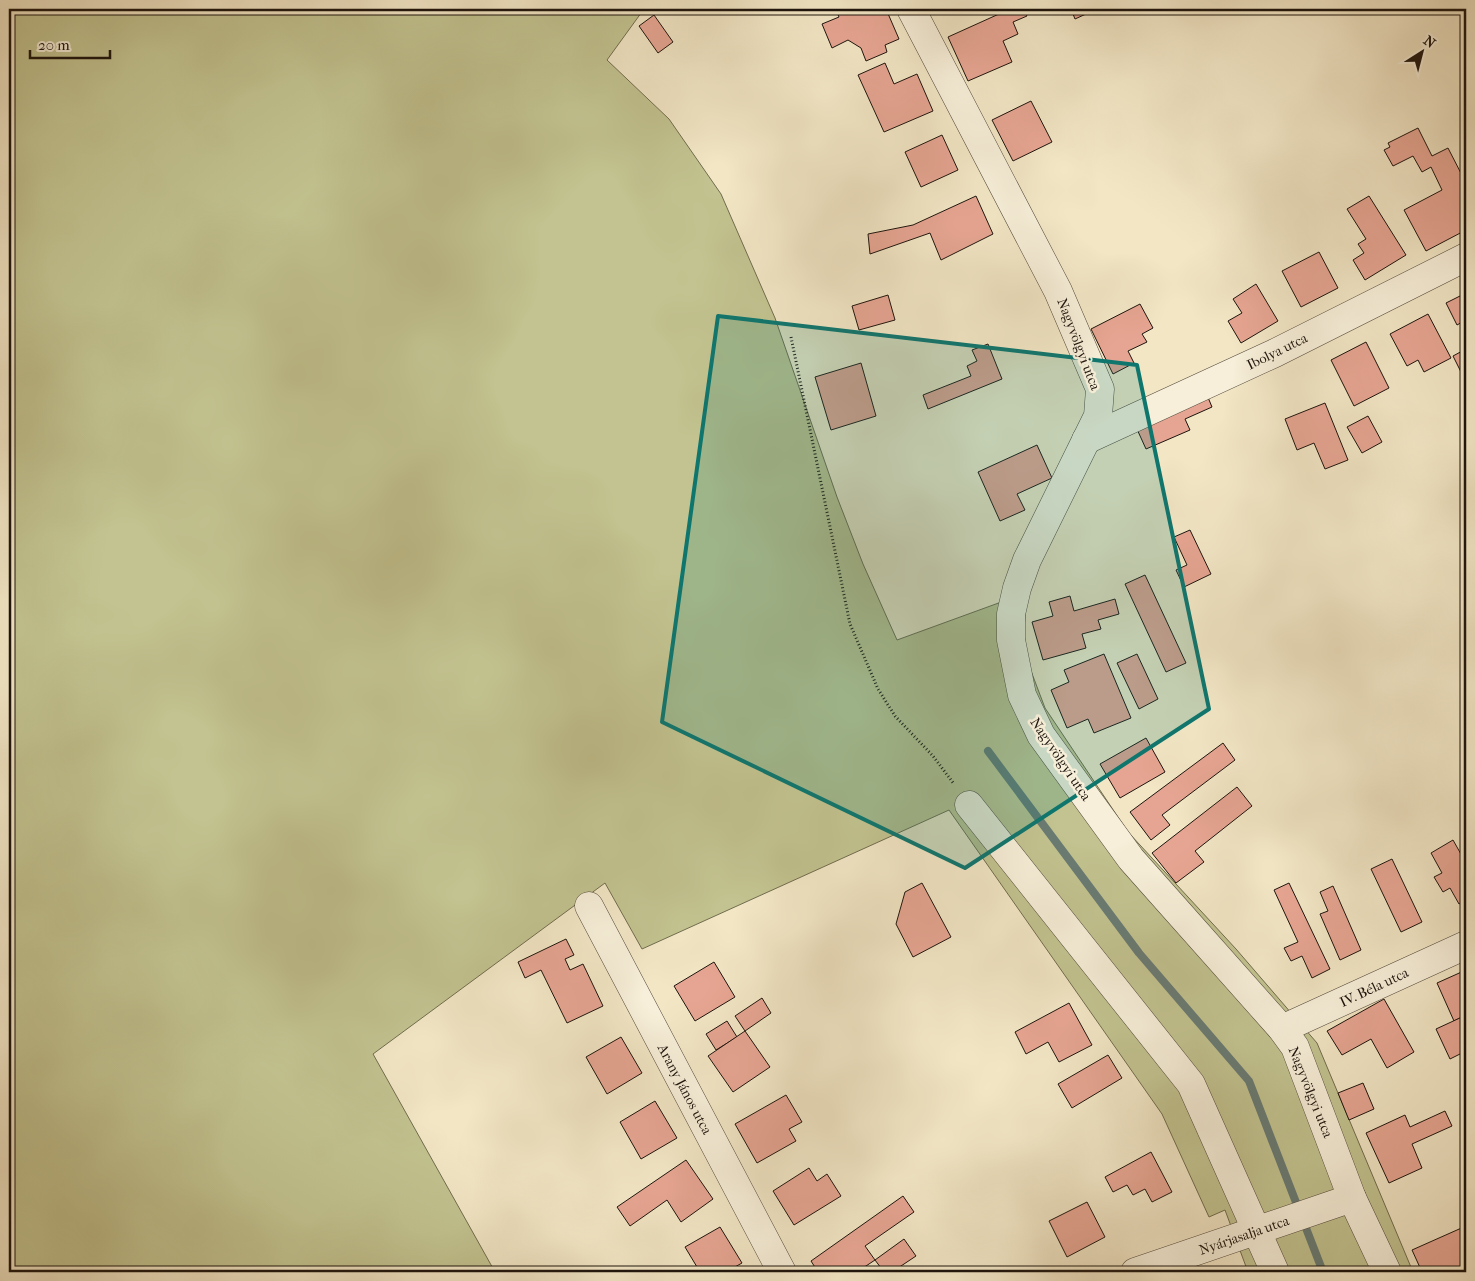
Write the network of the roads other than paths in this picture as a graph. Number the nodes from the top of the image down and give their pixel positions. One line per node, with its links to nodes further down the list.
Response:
1 (911, 9): 3 (street, Nagyvölgyi utca)
2 (1466, 257): 3 (street, Ibolya utca)
3 (1086, 440): 7 (street, Nagyvölgyi utca)
4 (969, 805): 9 (street)
5 (589, 906): 10 (street, Arany János utca)
6 (1466, 945): 7 (street, IV. Béla utca)
7 (1282, 1029): 8 (street, Nagyvölgyi utca)
8 (1352, 1198): 9 (street, Nyárjasalja utca); 13 (street, Nagyvölgyi utca)
9 (1258, 1230): 11 (street, Nyárjasalja utca); 12 (street)
10 (782, 1272)
11 (1135, 1272)
12 (1276, 1272)
13 (1387, 1272)

